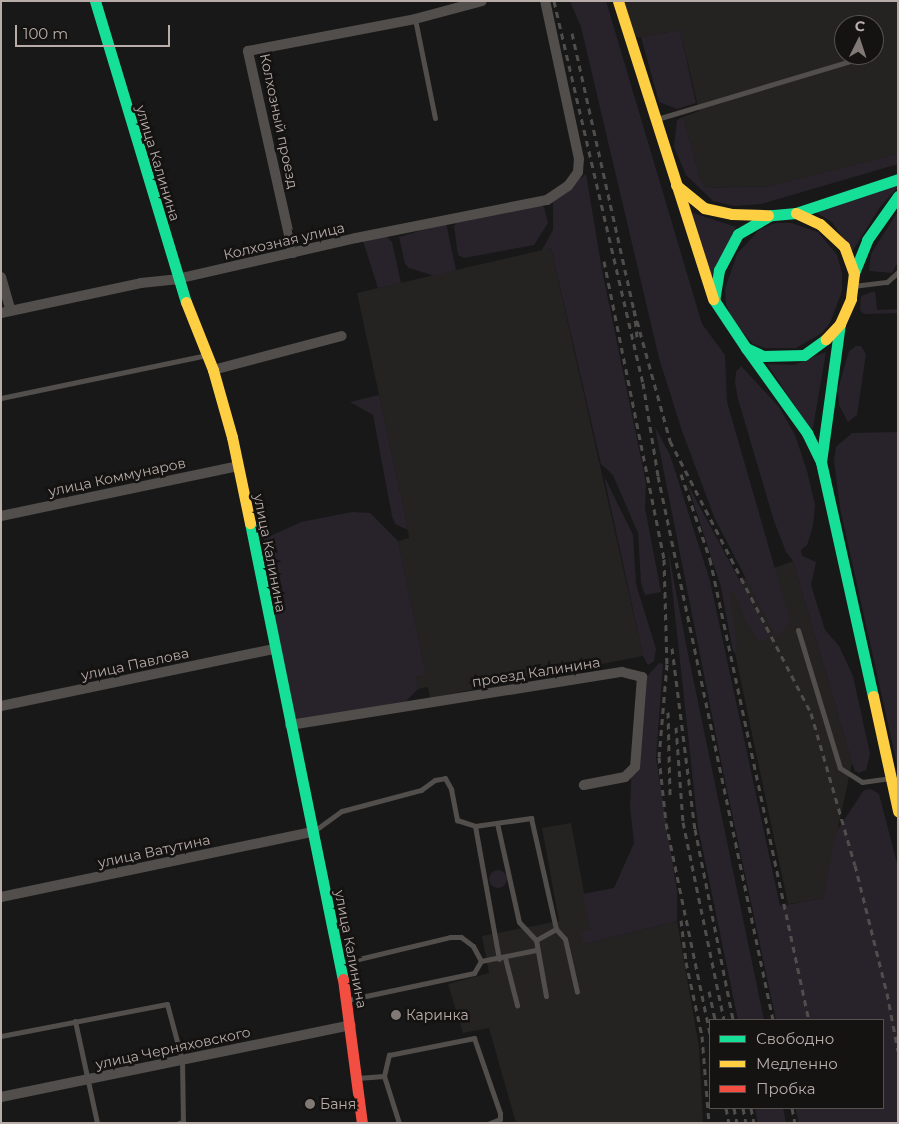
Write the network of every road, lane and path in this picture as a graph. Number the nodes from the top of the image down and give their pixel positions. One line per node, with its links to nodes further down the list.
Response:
1 (95, 1): 18 (street, улица Калинина)
2 (482, 1): 5 (street, Колхозный проезд)
3 (545, 1): 14 (street, Колхозная улица)
4 (618, 1): 8 (street)
5 (414, 19): 7 (lane); 14 (street, Колхозный проезд)
6 (837, 65): 8 (lane)
7 (435, 118)
8 (654, 120): 10 (street)
9 (898, 179): 12 (street)
10 (676, 184): 13 (street); 20 (street)
11 (898, 196): 16 (street)
12 (796, 213): 13 (street); 16 (street)
13 (771, 215): 20 (street)
14 (293, 253): 18 (street, Колхозная улица)
15 (898, 272): 19 (lane)
16 (854, 273): 19 (street)
17 (1, 277): 21 (street)
18 (177, 279): 21 (street, Колхозная улица); 25 (street, улица Калинина)
19 (852, 286): 22 (street)
20 (714, 300): 24 (street)
21 (6, 312)
22 (840, 324): 24 (street); 28 (street)
23 (342, 336): 26 (street)
24 (746, 348): 28 (street)
25 (207, 355): 26 (street, улица Калинина); 27 (lane)
26 (212, 370): 29 (street, улица Калинина)
27 (1, 398)
28 (821, 462): 35 (street)
29 (238, 466): 30 (street, улица Коммунаров); 32 (street, улица Калинина)
30 (1, 516)
31 (798, 630): 35 (lane)
32 (273, 650): 33 (street, улица Павлова); 34 (street, улица Калинина)
33 (1, 706)
34 (290, 725): 36 (street, проезд Калинина); 40 (street, улица Калинина)
35 (890, 778): 37 (street)
36 (584, 785)
37 (898, 811)
38 (497, 823): 39 (lane); 42 (lane); 43 (lane)
39 (475, 826): 40 (lane); 45 (lane)
40 (312, 832): 41 (street, улица Ватутина); 47 (street, улица Калинина)
41 (1, 897)
42 (556, 929): 43 (lane); 48 (lane)
43 (536, 940): 44 (lane)
44 (536, 950): 45 (lane); 49 (lane)
45 (502, 959): 46 (lane); 51 (lane)
46 (481, 961): 47 (lane); 50 (lane)
47 (340, 963): 50 (street, улица Калинина)
48 (577, 992)
49 (546, 996)
50 (347, 1000): 53 (street, улица Калинина)
51 (517, 1005)
52 (75, 1021): 54 (lane); 55 (lane); 58 (lane)
53 (351, 1025): 55 (street, улица Черняховского); 57 (street, улица Калинина)
54 (1, 1036)
55 (182, 1060): 58 (street, улица Черняховского); 61 (lane)
56 (384, 1076): 57 (lane); 63 (lane); 64 (lane)
57 (357, 1078): 62 (street, улица Калинина)
58 (88, 1080): 59 (street, улица Черняховского); 60 (lane)
59 (1, 1097)
60 (97, 1123)
61 (179, 1123)
62 (362, 1123)
63 (399, 1123)
64 (490, 1123)

